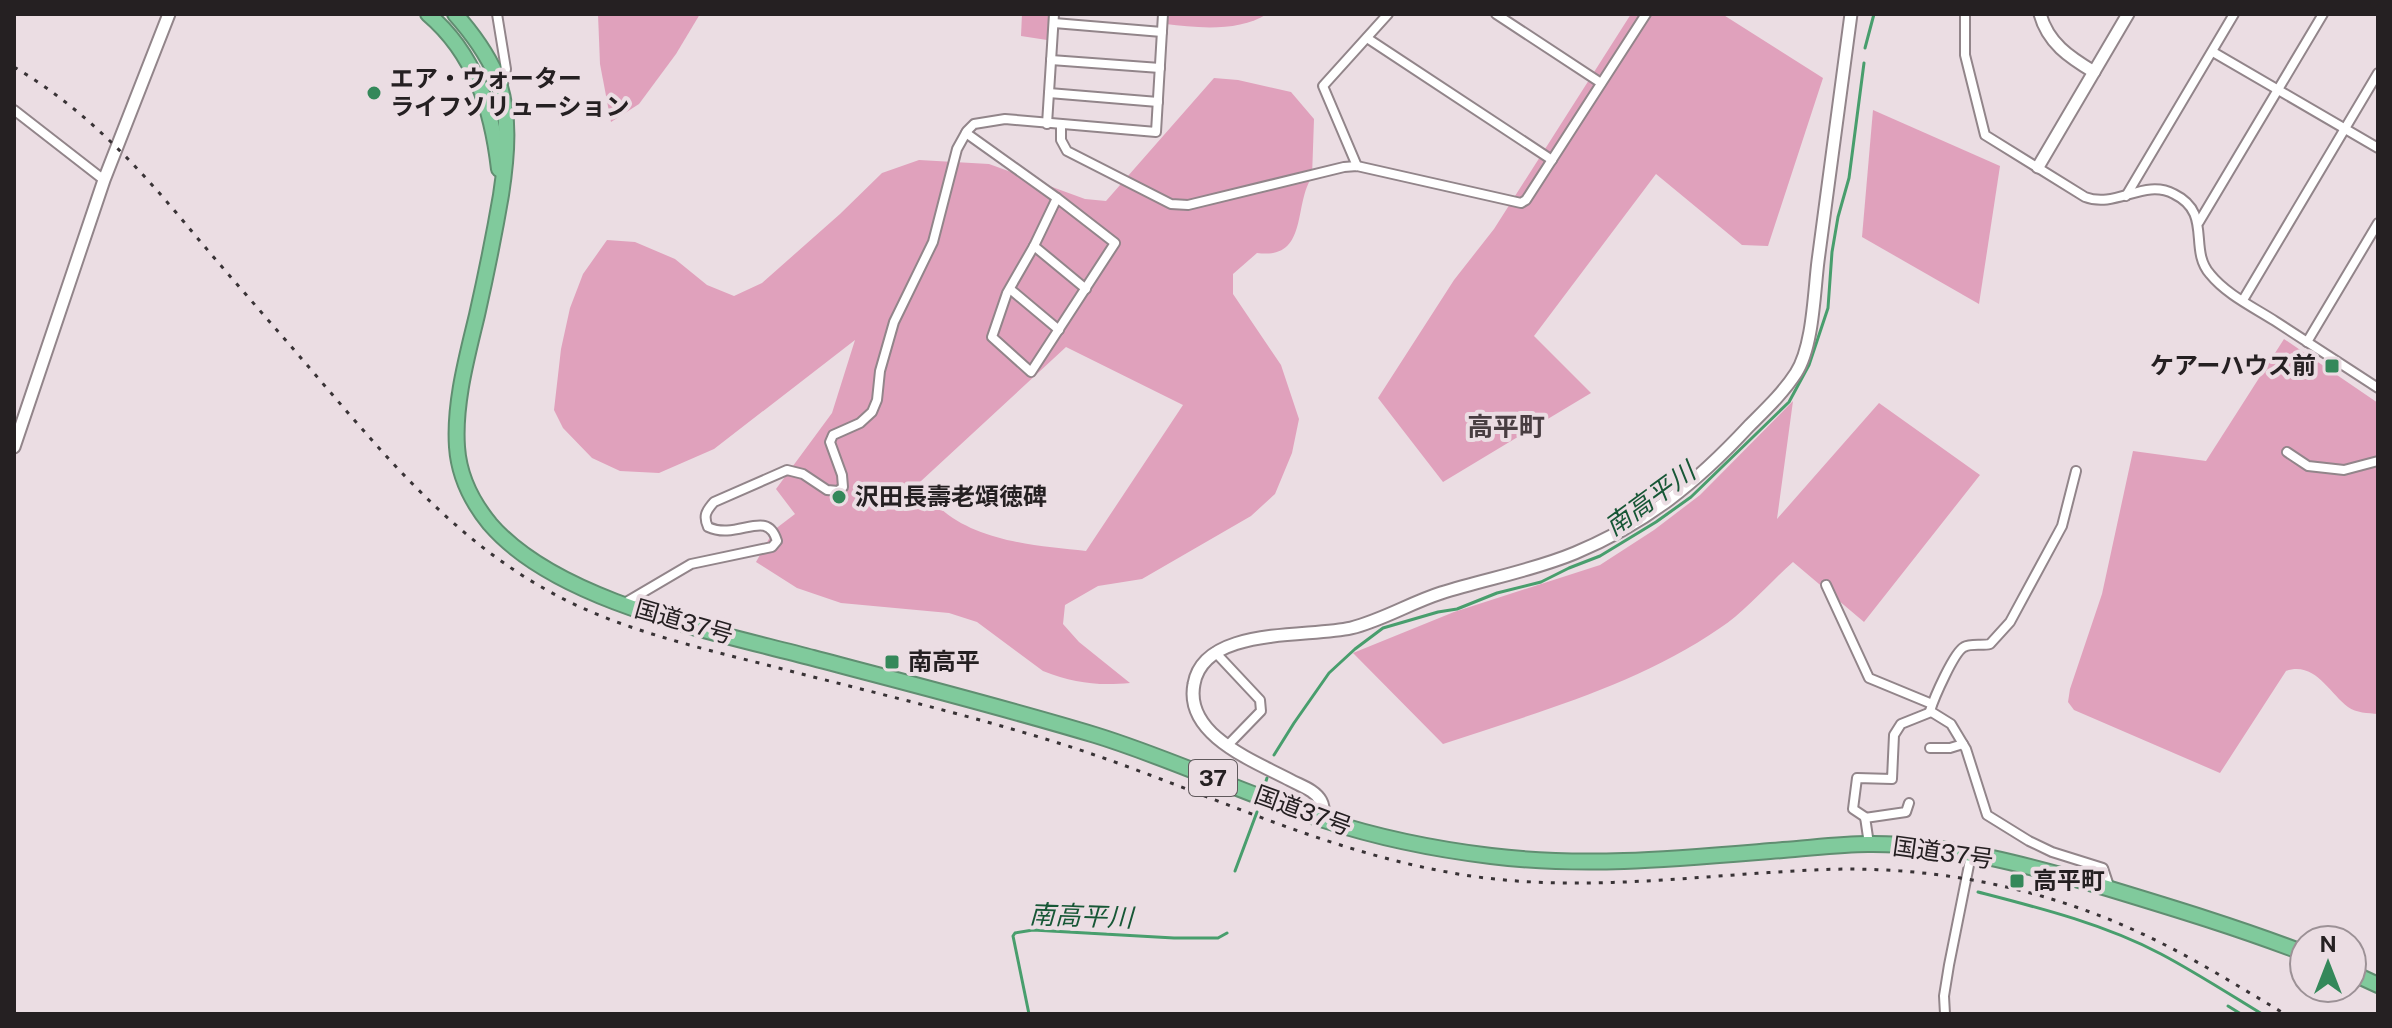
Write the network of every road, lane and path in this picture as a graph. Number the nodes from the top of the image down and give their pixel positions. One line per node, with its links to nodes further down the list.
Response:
1 (169, 14): 38 (street)
2 (428, 14): 16 (highway, 国道37号 / 37)
3 (497, 14): 27 (street)
4 (1163, 14): 17 (street)
5 (1388, 14): 18 (street)
6 (1496, 14): 24 (street)
7 (1646, 14): 24 (street)
8 (1851, 14): 58 (street)
9 (1965, 14): 37 (street)
10 (2040, 14): 22 (street)
11 (2128, 14): 22 (street)
12 (2234, 14): 19 (street)
13 (2323, 14): 25 (street)
14 (457, 15): 16 (street); 27 (highway, 国道37号 / 37)
15 (1054, 19): 17 (street); 20 (street)
16 (445, 29): 39 (highway, 国道37号 / 37)
17 (1162, 32): 21 (street)
18 (1367, 38): 35 (street); 36 (street)
19 (2213, 52): 25 (street); 40 (street)
20 (1051, 60): 21 (street); 26 (street)
21 (1160, 68): 28 (street)
22 (2094, 72): 37 (street)
23 (2378, 73): 32 (street)
24 (1601, 83): 35 (street)
25 (2278, 91): 32 (street); 42 (street)
26 (1049, 93): 28 (street); 30 (street)
27 (501, 94): 39 (highway, 国道37号 / 37)
28 (1158, 102): 31 (street)
29 (14, 110): 38 (street)
30 (1047, 124): 31 (street); 33 (street)
31 (1061, 124): 36 (street)
32 (2345, 129): 34 (street); 47 (street)
33 (966, 133): 41 (street); 57 (street)
34 (2378, 148)
35 (1552, 160): 36 (street)
36 (1357, 166)
37 (2038, 167): 40 (street)
38 (104, 180): 52 (street)
39 (502, 189): 57 (highway, 国道37号 / 37)
40 (2126, 196): 42 (street)
41 (1057, 198): 44 (street); 46 (street)
42 (2199, 222): 47 (street)
43 (2378, 223): 49 (street)
44 (1034, 246): 45 (street); 46 (street)
45 (1010, 289): 48 (street); 48 (street)
46 (1086, 289): 48 (street)
47 (2243, 300): 49 (street)
48 (1059, 330)
49 (2307, 342): 51 (street)
50 (2378, 376): 51 (street)
51 (2375, 387)
52 (14, 447)
53 (2287, 452): 54 (street)
54 (2378, 461)
55 (2076, 471): 59 (street)
56 (1826, 585): 59 (street)
57 (623, 605): 65 (highway, 国道37号 / 37)
58 (1215, 652): 61 (street); 61 (street)
59 (1932, 708): 60 (street); 64 (street)
60 (1963, 744): 62 (street); 68 (street)
61 (1228, 745): 65 (street)
62 (1930, 748)
63 (1909, 803): 64 (street)
64 (1865, 818): 66 (street)
65 (1324, 820): 66 (highway, 国道37号 / 37)
66 (1869, 844): 67 (highway, 国道37号 / 37)
67 (1971, 855): 68 (highway, 国道37号 / 37); 70 (street)
68 (2110, 889): 69 (highway, 国道37号 / 37)
69 (2288, 947)
70 (1945, 1014)

